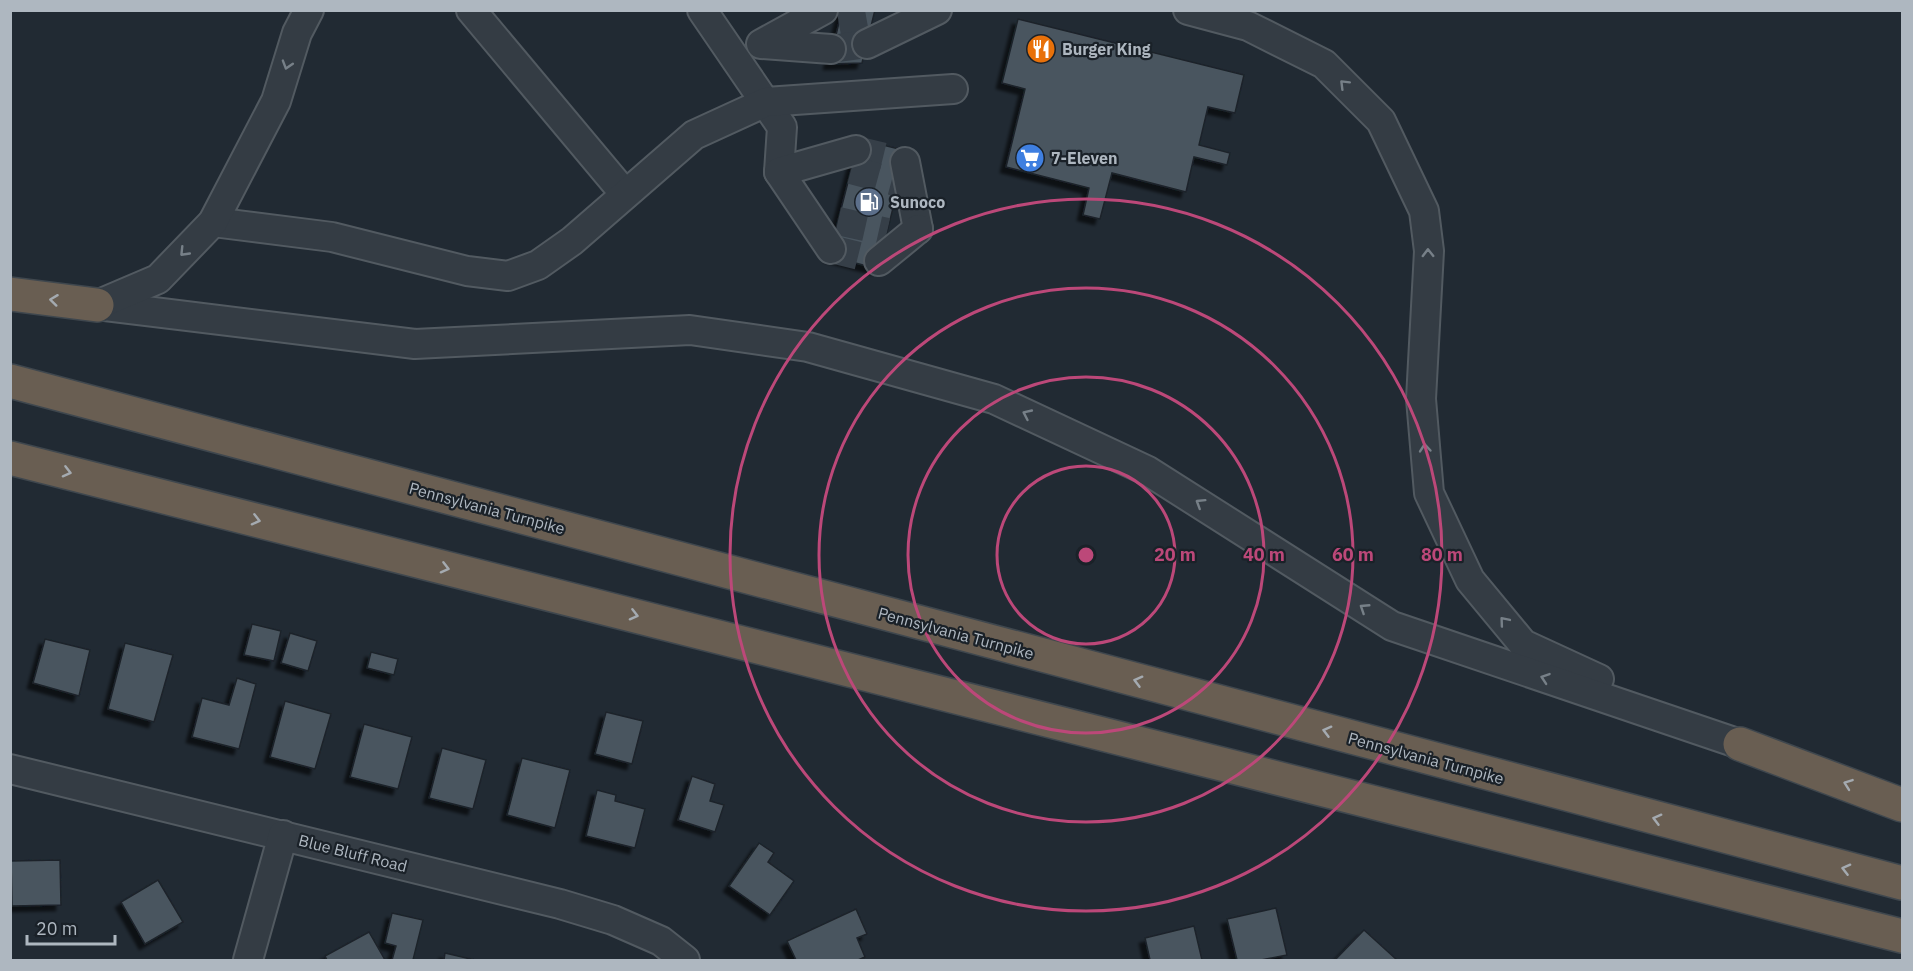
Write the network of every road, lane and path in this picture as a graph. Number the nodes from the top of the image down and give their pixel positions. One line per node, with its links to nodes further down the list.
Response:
1 (309, 10): 17 (street, one-way to 17)
2 (471, 10): 15 (street)
3 (702, 10): 9 (street)
4 (909, 10): 5 (street)
5 (937, 10)
6 (1188, 10): 26 (street, one-way to 6)
7 (831, 28): 8 (street); 8 (street)
8 (760, 44): 9 (street)
9 (730, 51): 11 (street)
10 (953, 89): 11 (street)
11 (766, 102): 13 (street); 15 (street)
12 (853, 160): 13 (street)
13 (779, 172): 16 (street); 20 (street)
14 (902, 172): 18 (street)
15 (625, 194): 17 (street)
16 (838, 221)
17 (213, 222): 23 (street, one-way to 23)
18 (918, 229): 19 (street); 21 (street)
19 (887, 232)
20 (831, 249)
21 (879, 261)
22 (10, 294): 23 (highway, one-way to 22)
23 (97, 305): 26 (street, one-way to 23)
24 (10, 381): 30 (highway, Pennsylvania Turnpike, one-way to 24)
25 (10, 458): 31 (highway, one-way to 31)
26 (1740, 744): 28 (highway, one-way to 26)
27 (10, 768): 29 (street, Blue Bluff Road)
28 (1902, 805)
29 (282, 835): 32 (street); 33 (street, Blue Bluff Road)
30 (1902, 883)
31 (1902, 936)
32 (248, 960)
33 (685, 960)

